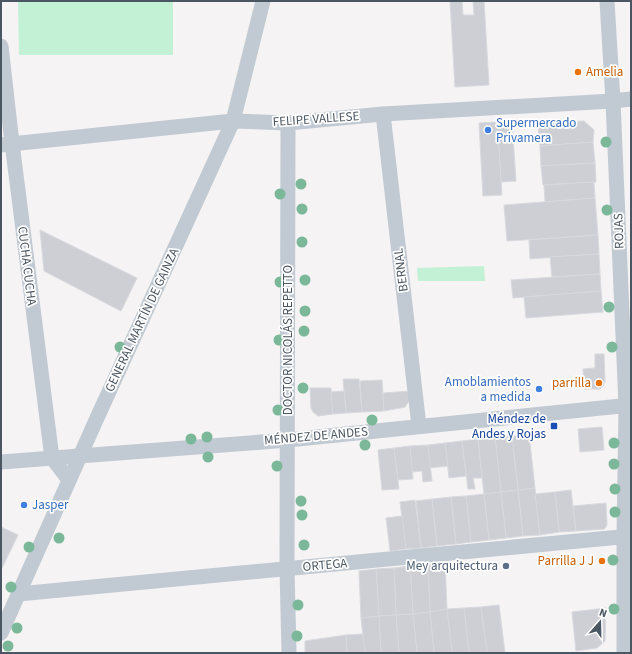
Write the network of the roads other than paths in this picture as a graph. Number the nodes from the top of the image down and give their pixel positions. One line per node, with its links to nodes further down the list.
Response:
1 (263, 1): 7 (street, GENERAL MARTÍN DE GAINZA)
2 (607, 1): 5 (street, ROJAS)
3 (1, 46): 9 (street, CUCHA CUCHA)
4 (631, 99): 5 (street, FELIPE VALLESE)
5 (613, 101): 6 (street, FELIPE VALLESE); 10 (street, ROJAS)
6 (383, 114): 8 (street, FELIPE VALLESE); 11 (street, BERNAL)
7 (234, 121): 8 (street, FELIPE VALLESE); 9 (street, FELIPE VALLESE); 13 (street, GENERAL MARTÍN DE GAINZA)
8 (288, 123): 12 (street, DOCTOR NICOLÁS REPETTO)
9 (6, 144): 14 (street, CUCHA CUCHA)
10 (628, 406): 11 (street, MÉNDEZ DE ANDES); 17 (street, ROJAS)
11 (419, 426): 12 (street, MÉNDEZ DE ANDES)
12 (288, 440): 13 (street, MÉNDEZ DE ANDES); 18 (street, DOCTOR NICOLÁS REPETTO)
13 (80, 456): 14 (street, MÉNDEZ DE ANDES); 16 (street, GENERAL MARTÍN DE GAINZA)
14 (52, 458): 15 (street, MÉNDEZ DE ANDES); 16 (street)
15 (1, 462)
16 (69, 480): 19 (street, GENERAL MARTÍN DE GAINZA)
17 (627, 536): 18 (street, ORTEGA); 22 (street, ROJAS)
18 (287, 568): 19 (street, ORTEGA); 21 (street, DOCTOR NICOLÁS REPETTO)
19 (18, 594): 20 (street, GENERAL MARTÍN DE GAINZA)
20 (1, 633)
21 (289, 653)
22 (624, 653)

